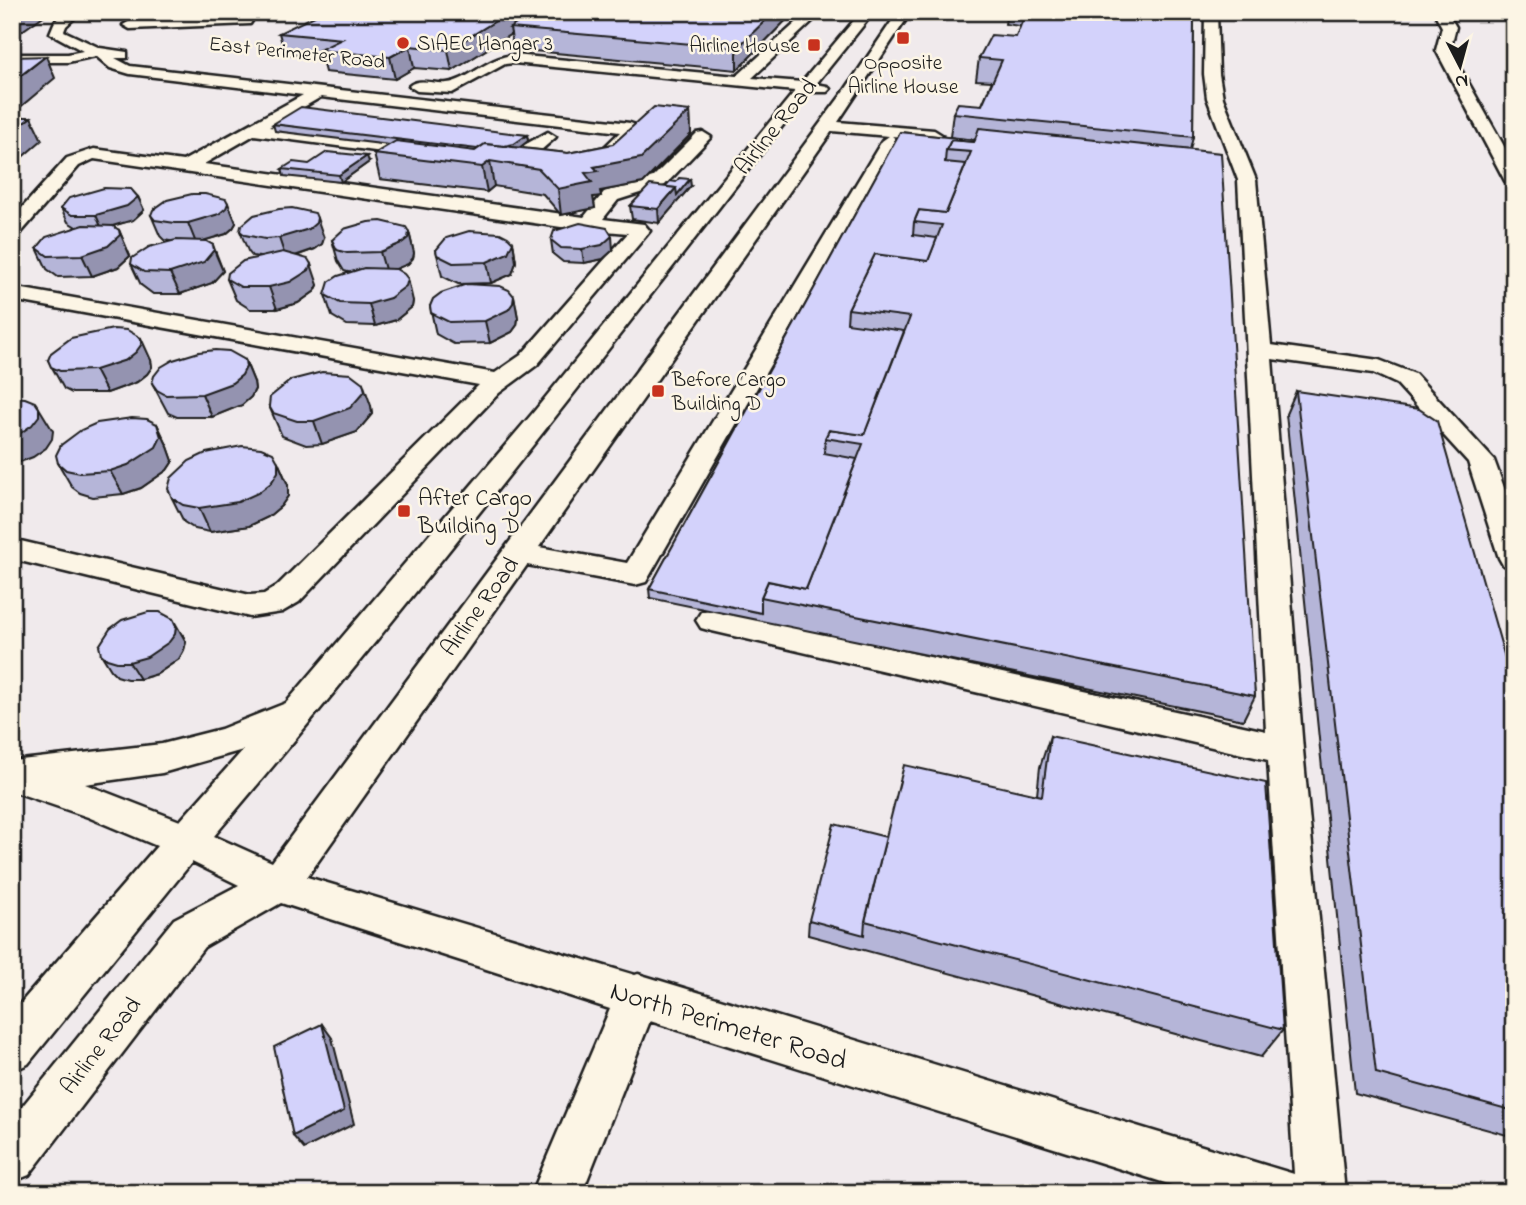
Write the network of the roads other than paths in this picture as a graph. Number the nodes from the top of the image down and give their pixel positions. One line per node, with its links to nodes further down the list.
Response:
1 (75, 12): 9 (lane)
2 (816, 12): 12 (lane)
3 (868, 12): 14 (lane, Airline Road)
4 (905, 12): 16 (lane, Airline Road)
5 (1211, 12): 33 (lane)
6 (1440, 12): 29 (lane)
7 (245, 21): 8 (lane)
8 (131, 25)
9 (99, 53): 10 (lane); 11 (lane); 15 (lane)
10 (12, 58)
11 (154, 58)
12 (740, 81): 13 (lane, East Perimeter Road); 14 (lane, East Perimeter Road)
13 (405, 84)
14 (805, 88): 16 (lane, East Perimeter Road); 39 (lane, Airline Road)
15 (320, 92): 18 (lane); 28 (lane)
16 (851, 93): 17 (lane, Airline Road)
17 (826, 126): 20 (lane); 36 (lane, Airline Road)
18 (252, 130): 23 (lane); 26 (lane)
19 (934, 135): 20 (lane)
20 (888, 136): 36 (lane)
21 (548, 137): 25 (lane)
22 (703, 137): 30 (lane)
23 (450, 156)
24 (474, 159): 25 (lane)
25 (495, 162): 27 (lane)
26 (188, 166): 30 (lane); 31 (lane)
27 (534, 166)
28 (591, 168)
29 (1514, 181)
30 (590, 222): 34 (lane)
31 (12, 231)
32 (12, 293): 34 (lane)
33 (1261, 350): 37 (lane); 40 (lane)
34 (500, 381): 35 (lane)
35 (12, 549)
36 (517, 553): 43 (lane, Airline Road)
37 (1514, 558)
38 (712, 620): 40 (lane)
39 (300, 711): 41 (lane); 42 (lane, Airline Road)
40 (1285, 750): 49 (lane)
41 (12, 775): 42 (lane, North Perimeter Road)
42 (186, 841): 43 (lane, North Perimeter Road); 45 (lane, Airline Road)
43 (279, 884): 44 (lane, North Perimeter Road); 46 (lane, Airline Road)
44 (638, 995): 47 (lane, North Perimeter Road); 48 (lane)
45 (12, 1048)
46 (12, 1158)
47 (1258, 1190)
48 (557, 1193)
49 (1320, 1193)

